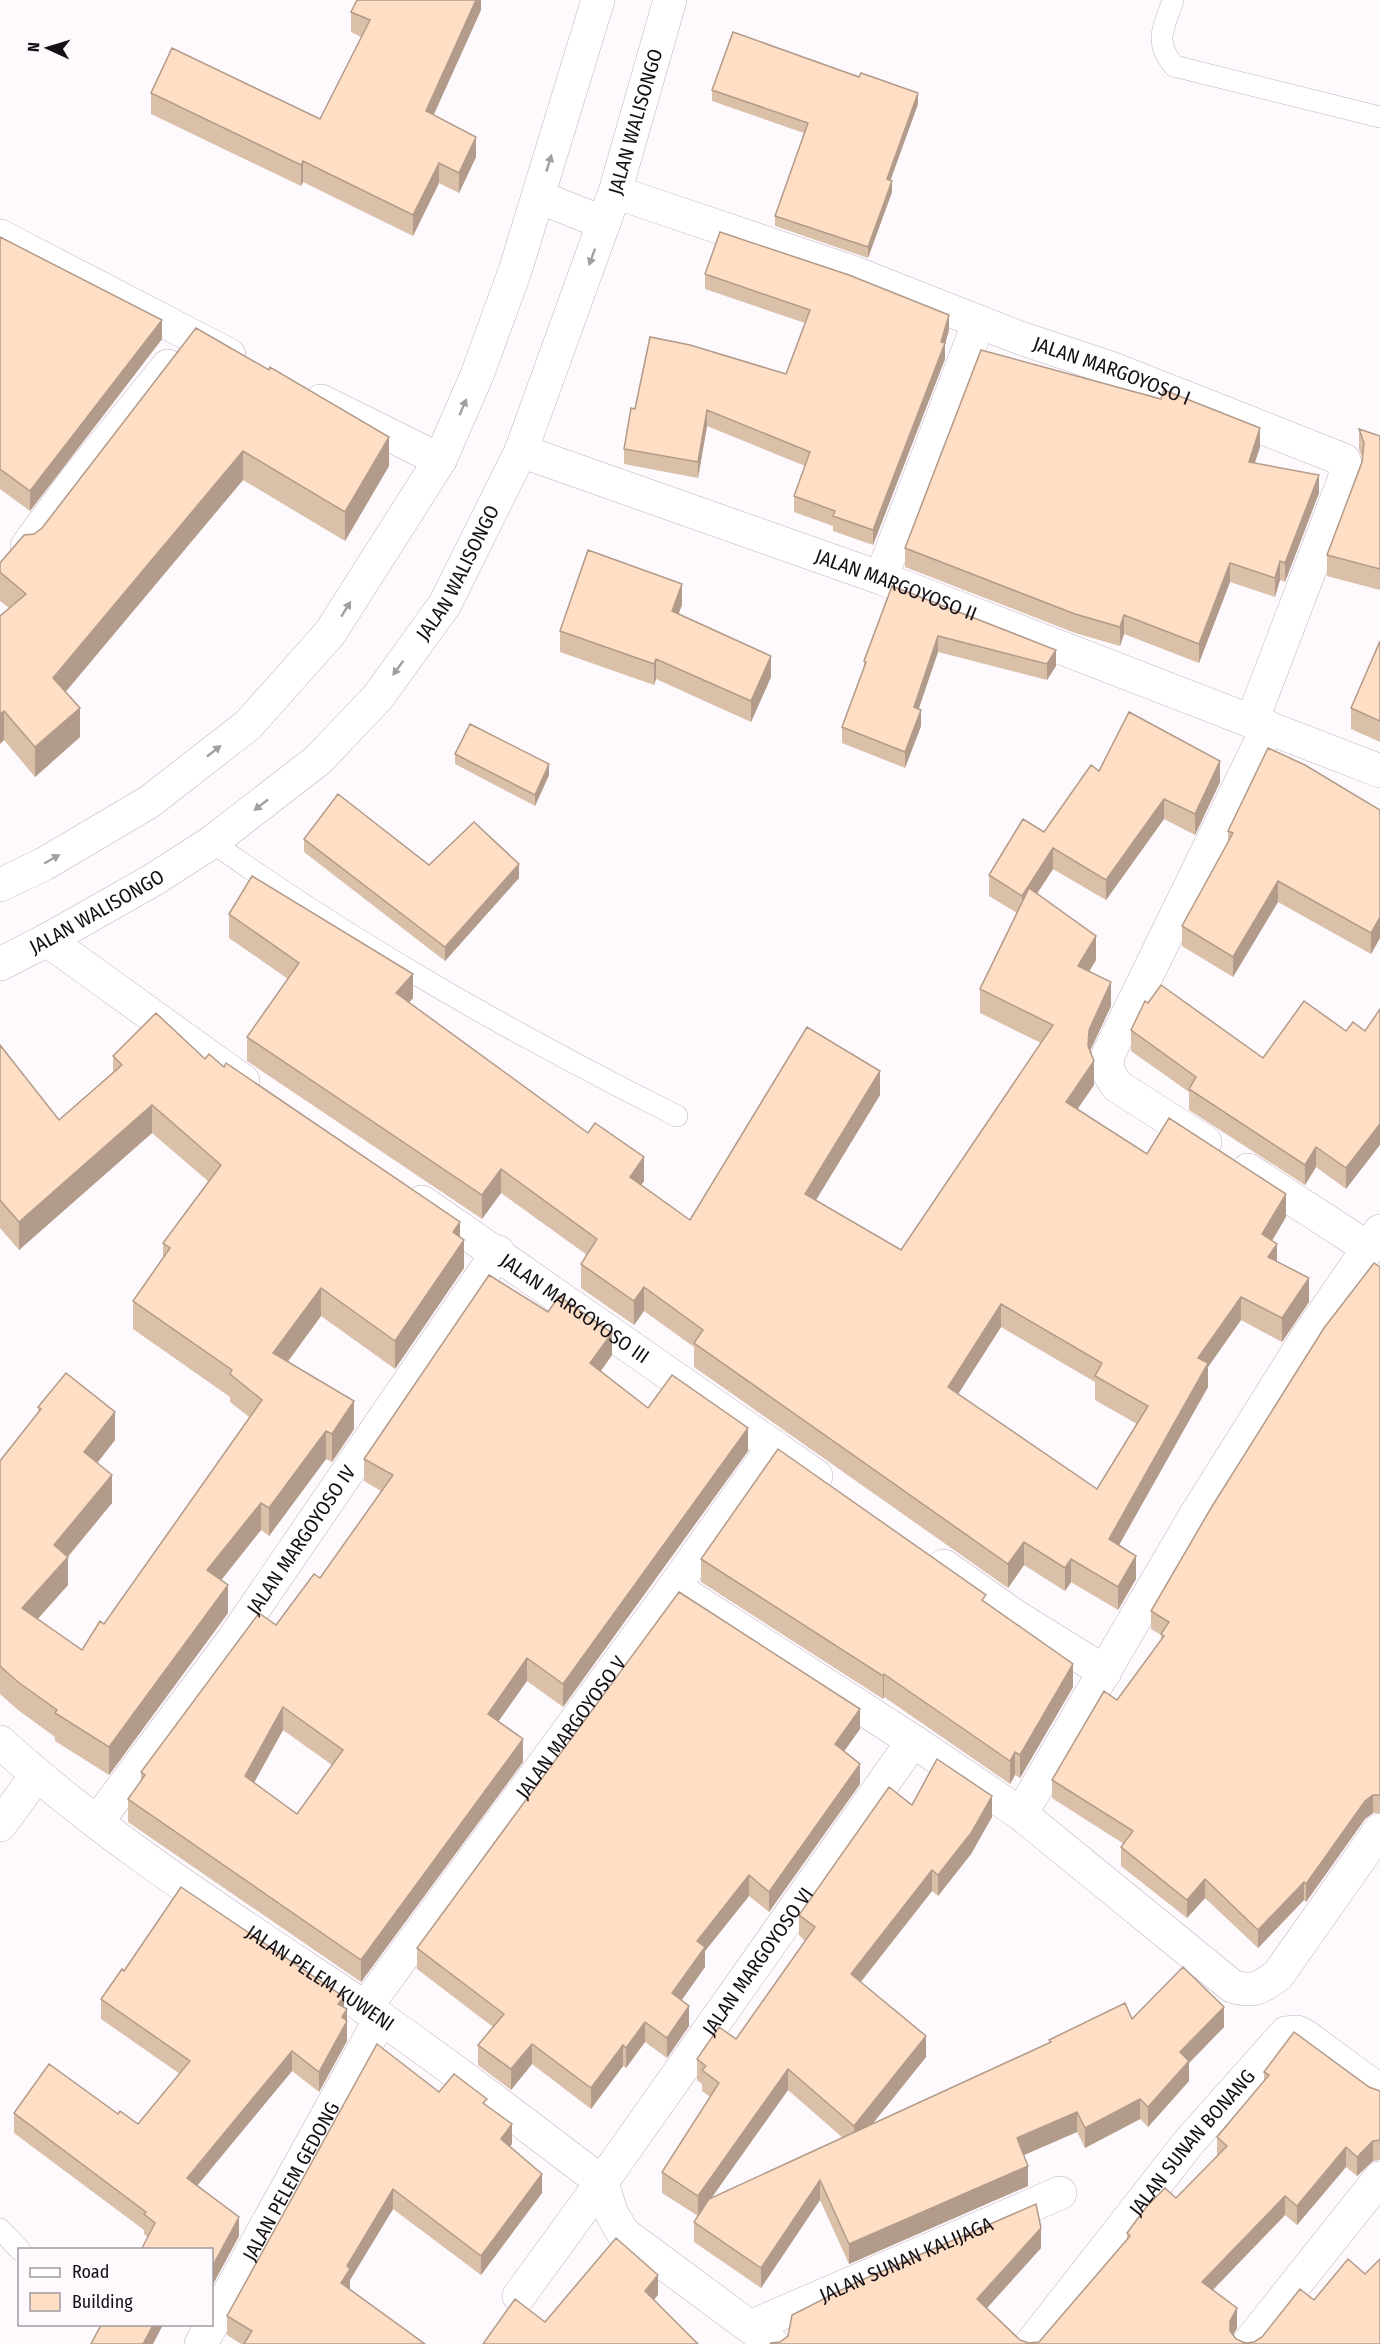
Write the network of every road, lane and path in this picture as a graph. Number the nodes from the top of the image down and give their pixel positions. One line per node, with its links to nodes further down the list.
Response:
1 (598, 0): 6 (main road, one-way to 1)
2 (670, 0): 5 (main road, JALAN WALISONGO)
3 (1173, 0): 4 (lane)
4 (1380, 117)
5 (615, 192): 7 (main road, JALAN WALISONGO); 9 (main road, JALAN MARGOYOSO I)
6 (539, 197): 7 (main road); 14 (main road, one-way to 6)
7 (604, 223): 13 (main road, JALAN WALISONGO, one-way to 13)
8 (0, 236): 10 (main road)
9 (979, 322): 16 (main road); 17 (main road, JALAN MARGOYOSO I)
10 (189, 334): 11 (main road); 15 (main road)
11 (252, 366)
12 (294, 387): 14 (main road)
13 (521, 451): 16 (main road, JALAN MARGOYOSO II); 19 (main road, JALAN WALISONGO, one-way to 19)
14 (440, 460): 20 (main road, one-way to 14)
15 (27, 546)
16 (881, 578): 17 (main road, JALAN MARGOYOSO II)
17 (1260, 724): 18 (main road, JALAN MARGOYOSO II); 26 (main road)
18 (1380, 771)
19 (212, 842): 21 (main road, JALAN WALISONGO); 24 (lane)
20 (0, 885)
21 (47, 940): 22 (main road, JALAN WALISONGO); 23 (main road)
22 (0, 964)
23 (263, 1095)
24 (677, 1116)
25 (399, 1187): 27 (main road, JALAN MARGOYOSO III)
26 (1374, 1240): 32 (main road)
27 (498, 1252): 28 (main road, JALAN MARGOYOSO III); 37 (main road, JALAN MARGOYOSO IV)
28 (774, 1446): 29 (main road, JALAN MARGOYOSO III); 31 (main road, JALAN MARGOYOSO V)
29 (842, 1494)
30 (919, 1548): 32 (main road)
31 (674, 1587): 33 (main road); 40 (main road, JALAN MARGOYOSO V)
32 (1105, 1672): 36 (main road)
33 (913, 1741): 36 (main road); 43 (main road, JALAN MARGOYOSO VI)
34 (0, 1742): 35 (main road, JALAN PELEM KUWENI)
35 (37, 1775): 37 (main road, JALAN PELEM KUWENI); 38 (main road)
36 (1021, 1814): 39 (main road)
37 (97, 1822): 40 (main road, JALAN PELEM KUWENI)
38 (0, 1826)
39 (1380, 1830)
40 (373, 2013): 43 (main road, JALAN PELEM KUWENI); 48 (main road, JALAN PELEM GEDONG)
41 (1380, 2091): 52 (main road, JALAN SUNAN BONANG)
42 (1380, 2178): 53 (main road)
43 (602, 2182): 47 (main road, JALAN MARGOYOSO VI); 50 (main road, JALAN SUNAN KALIJAGA)
44 (1060, 2193): 50 (main road, JALAN SUNAN KALIJAGA)
45 (0, 2229): 46 (lane)
46 (18, 2248)
47 (519, 2296)
48 (213, 2321)
49 (210, 2326): 51 (main road, JALAN PELEM GEDONG)
50 (762, 2335)
51 (201, 2344)
52 (1031, 2344)
53 (1248, 2344)

